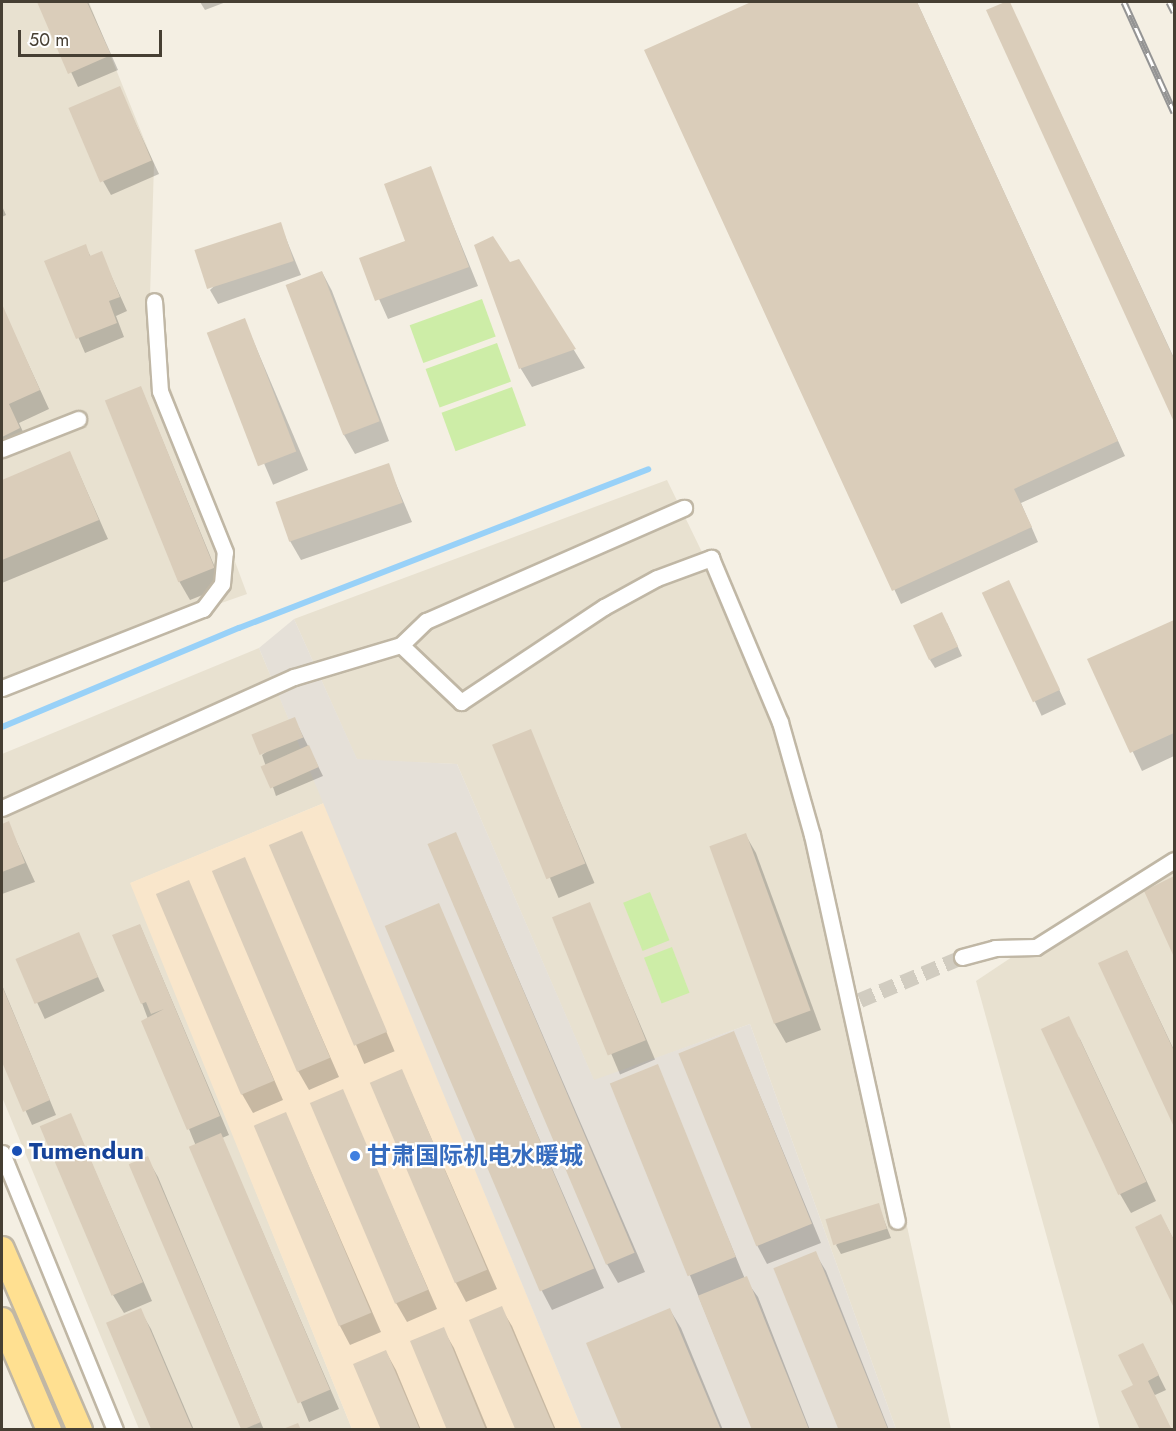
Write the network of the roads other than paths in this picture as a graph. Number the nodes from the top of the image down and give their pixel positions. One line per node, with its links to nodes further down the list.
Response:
1 (154, 301): 6 (street)
2 (78, 420): 3 (street)
3 (2, 449)
4 (684, 508): 5 (street)
5 (401, 645): 7 (street); 11 (street)
6 (2, 688)
7 (2, 808)
8 (1174, 860): 9 (street)
9 (962, 957)
10 (2, 1153): 16 (street)
11 (897, 1221)
12 (2, 1249): 15 (main road)
13 (2, 1320): 14 (main road)
14 (50, 1430)
15 (80, 1430)
16 (115, 1430)

